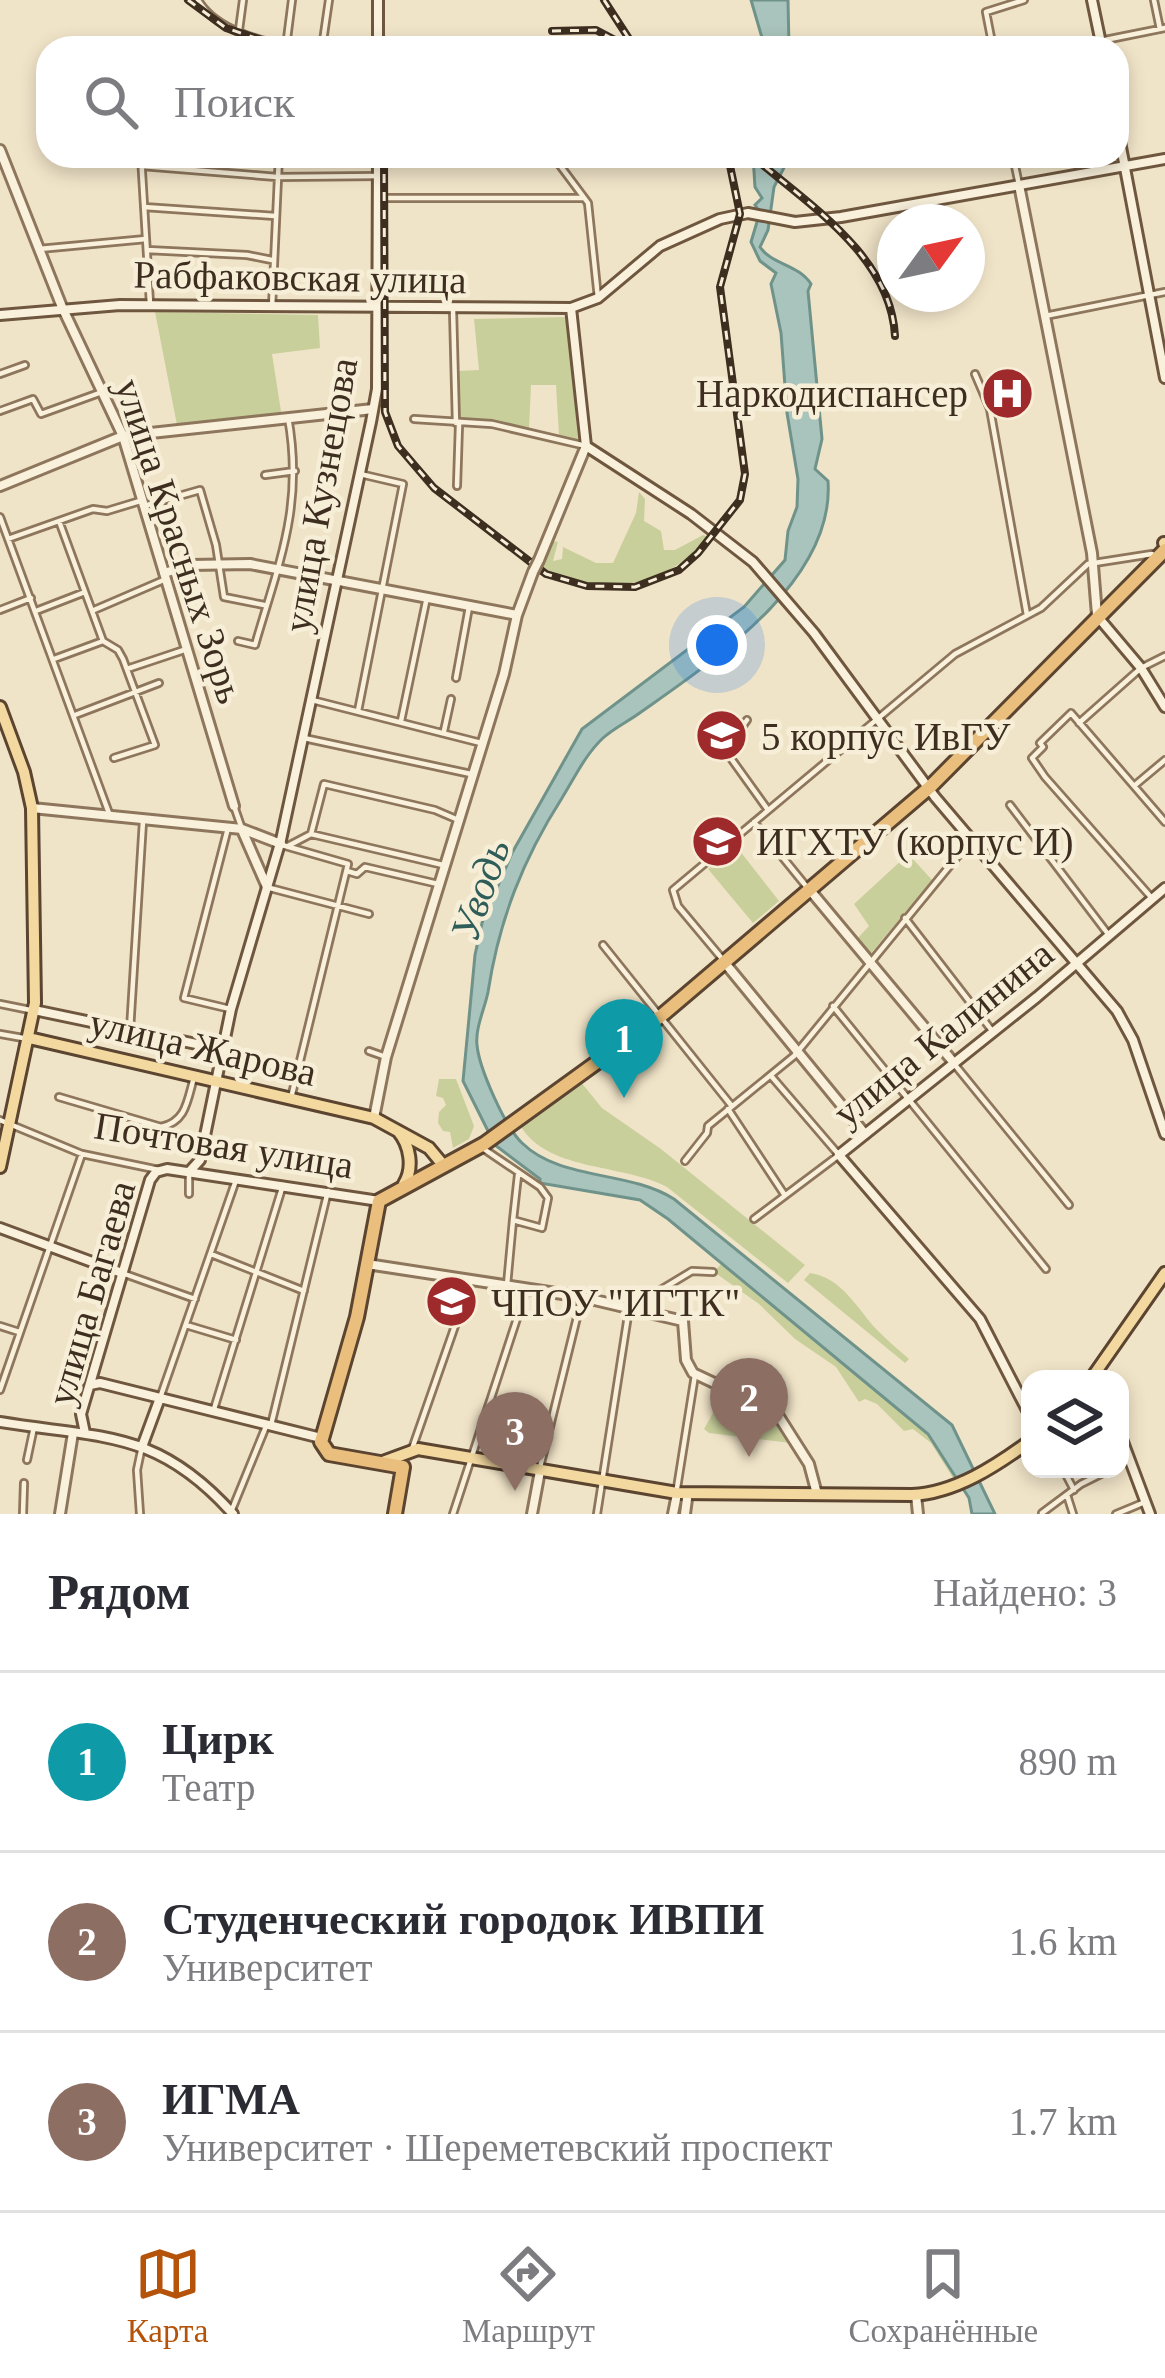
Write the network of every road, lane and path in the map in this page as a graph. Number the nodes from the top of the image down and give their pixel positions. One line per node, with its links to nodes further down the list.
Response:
1 (198, 0): 10 (street)
2 (208, 0): 10 (street)
3 (243, 0): 12 (street)
4 (292, 0): 14 (street)
5 (328, 0): 15 (street)
6 (378, 0): 16 (main road)
7 (1024, 0): 17 (street)
8 (1092, 0): 18 (main road)
9 (1154, 0): 11 (street)
10 (206, 13): 12 (street)
11 (1162, 28): 19 (street)
12 (239, 31): 13 (street)
13 (255, 36)
14 (290, 36)
15 (324, 36)
16 (378, 36)
17 (990, 36)
18 (1099, 36)
19 (1129, 37)
20 (0, 150): 39 (main road, улица Красных Зорь)
21 (1165, 159): 22 (main road)
22 (1129, 165)
23 (142, 168): 36 (street)
24 (167, 168): 32 (street)
25 (278, 168): 32 (street)
26 (378, 168): 31 (main road, улица Кузнецова)
27 (562, 168): 35 (street)
28 (1015, 168): 33 (street)
29 (1114, 168): 33 (main road)
30 (1125, 168): 43 (main road)
31 (378, 176): 32 (street); 49 (main road, улица Кузнецова)
32 (277, 177): 37 (street)
33 (1019, 185): 44 (main road, Рабфаковская улица); 52 (main road)
34 (388, 198): 35 (street)
35 (583, 198): 44 (street)
36 (144, 207): 37 (street); 38 (street)
37 (275, 216): 41 (street)
38 (146, 239): 39 (street); 40 (street)
39 (39, 249): 46 (main road, улица Красных Зорь)
40 (147, 250): 41 (street); 45 (street)
41 (272, 260): 47 (street)
42 (1165, 292): 43 (street)
43 (1149, 295): 52 (street); 56 (main road)
44 (598, 298): 48 (main road, Рабфаковская улица)
45 (150, 304): 46 (main road, Рабфаковская улица); 47 (main road, Рабфаковская улица)
46 (62, 307): 51 (main road, Рабфаковская улица); 57 (main road, улица Красных Зорь)
47 (272, 307): 49 (main road, Рабфаковская улица)
48 (571, 308): 50 (main road, Рабфаковская улица); 64 (main road)
49 (378, 309): 50 (main road, Рабфаковская улица); 58 (main road, улица Кузнецова)
50 (453, 310): 62 (street)
51 (0, 315)
52 (1045, 316): 76 (main road)
53 (25, 365): 54 (street)
54 (0, 374)
55 (975, 374): 91 (street)
56 (1165, 379)
57 (102, 392): 59 (street); 63 (main road, улица Красных Зорь)
58 (373, 409): 60 (main road); 66 (main road, улица Кузнецова)
59 (0, 411)
60 (288, 417): 63 (main road); 65 (street)
61 (414, 419): 62 (street)
62 (458, 423): 64 (street); 69 (street)
63 (123, 436): 68 (main road); 70 (main road, улица Красных Зорь)
64 (586, 446): 90 (main road, bridge); 109 (main road)
65 (295, 471): 67 (street); 77 (street)
66 (360, 474): 79 (main road, улица Кузнецова); 80 (street)
67 (266, 475)
68 (0, 486)
69 (458, 486)
70 (143, 503): 72 (street); 75 (street); 78 (main road, улица Красных Зорь)
71 (0, 517): 73 (street)
72 (59, 521): 73 (street); 81 (street)
73 (8, 539): 83 (street)
74 (1163, 548): 76 (street); 89 (highway)
75 (219, 562): 77 (main road); 78 (main road); 85 (street)
76 (1093, 562): 89 (main road); 91 (street)
77 (278, 569): 79 (main road); 85 (street)
78 (165, 576): 88 (street); 94 (main road, улица Красных Зорь)
79 (339, 580): 80 (main road); 103 (main road, улица Кузнецова)
80 (383, 589): 82 (main road); 106 (street)
81 (85, 592): 87 (street); 88 (street)
82 (427, 597): 84 (main road); 110 (street)
83 (31, 598): 86 (street); 87 (street)
84 (469, 605): 90 (main road); 99 (street)
85 (266, 606): 93 (street)
86 (0, 610)
87 (36, 611): 96 (street)
88 (92, 611): 92 (street)
89 (1096, 611): 97 (main road); 120 (highway)
90 (517, 615): 115 (main road)
91 (1028, 615): 109 (street)
92 (103, 640): 96 (street); 98 (street)
93 (238, 641)
94 (187, 649): 98 (street); 124 (main road, улица Красных Зорь)
95 (1165, 656): 97 (street)
96 (54, 659): 107 (street)
97 (1141, 668): 105 (main road); 111 (street)
98 (127, 669): 101 (street)
99 (456, 678)
100 (159, 683): 101 (street)
101 (136, 692): 107 (street); 116 (street)
102 (451, 699): 112 (street)
103 (312, 700): 106 (street); 114 (main road, улица Кузнецова)
104 (0, 707): 113 (main road)
105 (1165, 707)
106 (358, 711): 110 (street)
107 (75, 715): 125 (street)
108 (747, 720): 123 (street)
109 (876, 720): 120 (main road); 123 (street)
110 (401, 721): 112 (street)
111 (1079, 723): 119 (street); 141 (street)
112 (444, 730): 115 (street)
113 (5, 738): 122 (main road)
114 (304, 738): 118 (street); 134 (main road, улица Кузнецова)
115 (481, 743): 118 (main road)
116 (114, 758)
117 (1165, 760): 119 (street)
118 (471, 774): 126 (main road)
119 (1134, 786): 129 (street)
120 (930, 789): 133 (main road); 139 (highway); 139 (highway)
121 (1010, 806): 145 (street)
122 (32, 808): 125 (main road); 153 (main road)
123 (769, 810): 128 (street)
124 (236, 811): 130 (main road); 131 (street, улица Красных Зорь)
125 (111, 818): 127 (main road)
126 (456, 819): 132 (street); 135 (main road)
127 (143, 821): 130 (main road); 155 (street)
128 (754, 822): 139 (street); 147 (street)
129 (1165, 822)
130 (228, 828): 131 (main road); 152 (street)
131 (242, 829): 134 (main road); 138 (main road, улица Красных Зорь)
132 (311, 833): 134 (street); 135 (street)
133 (970, 841): 144 (street); 149 (main road)
134 (282, 844): 136 (street); 138 (main road, улица Кузнецова)
135 (443, 865): 137 (main road)
136 (348, 867): 137 (street); 142 (street)
137 (438, 884): 162 (main road)
138 (268, 888): 142 (street); 152 (main road, улица Кузнецова); 159 (main road, улица Кузнецова)
139 (807, 888): 147 (highway); 148 (main road)
140 (1165, 888): 141 (main road, улица Калинина)
141 (1153, 900): 145 (main road, улица Калинина)
142 (338, 906): 143 (street); 165 (street)
143 (369, 914)
144 (905, 918): 148 (street); 156 (street)
145 (1110, 936): 149 (main road, улица Калинина)
146 (603, 945): 154 (street)
147 (723, 960): 154 (highway); 161 (main road)
148 (868, 962): 151 (street); 163 (main road)
149 (1076, 965): 156 (main road, улица Калинина); 177 (main road); 180 (main road)
150 (0, 1004): 153 (street)
151 (833, 1006): 161 (street); 171 (street)
152 (231, 1009): 159 (main road, улица Кузнецова)
153 (34, 1010): 155 (main road); 158 (main road)
154 (660, 1014): 172 (street); 178 (highway)
155 (129, 1031): 159 (main road)
156 (993, 1032): 163 (main road, улица Калинина)
157 (0, 1034): 158 (street, улица Жарова)
158 (29, 1039): 166 (main road, улица Жарова); 174 (main road)
159 (224, 1050): 168 (main road, улица Кузнецова)
160 (369, 1051): 162 (street)
161 (797, 1052): 167 (street); 176 (main road)
162 (386, 1057): 173 (main road)
163 (953, 1063): 171 (main road, улица Калинина); 197 (street)
164 (260, 1064): 165 (street)
165 (297, 1072): 170 (street)
166 (195, 1076): 168 (main road, улица Жарова); 169 (street)
167 (772, 1076): 172 (street); 182 (street)
168 (218, 1081): 170 (main road, улица Жарова); 187 (main road, улица Кузнецова); 189 (main road, улица Кузнецова)
169 (59, 1097)
170 (291, 1098): 173 (main road, улица Жарова)
171 (908, 1100): 176 (main road, улица Калинина); 204 (street)
172 (729, 1107): 184 (street); 195 (street)
173 (374, 1118): 175 (main road, улица Жарова)
174 (5, 1122): 179 (main road); 181 (street, Почтовая улица); 185 (main road)
175 (390, 1126): 183 (main road, улица Жарова); 191 (main road)
176 (865, 1134): 182 (main road, улица Калинина)
177 (1165, 1134)
178 (482, 1143): 183 (highway); 188 (street)
179 (0, 1145)
180 (1165, 1147)
181 (82, 1154): 186 (street, Почтовая улица); 201 (street)
182 (839, 1155): 195 (street, улица Калинина); 227 (main road)
183 (446, 1161): 191 (highway); 196 (highway)
184 (685, 1161)
185 (0, 1167)
186 (159, 1170): 187 (main road, Почтовая улица); 206 (main road, улица Багаева)
187 (189, 1172): 189 (main road, Почтовая улица); 194 (street)
188 (518, 1174): 199 (street); 199 (street)
189 (214, 1175): 190 (main road, Почтовая улица)
190 (236, 1178): 192 (main road, Почтовая улица); 202 (street)
191 (404, 1184): 196 (highway)
192 (283, 1185): 193 (main road, Почтовая улица); 208 (street)
193 (328, 1192): 196 (main road, Почтовая улица); 213 (street)
194 (190, 1194)
195 (785, 1196): 198 (street, улица Калинина)
196 (376, 1200): 203 (highway); 236 (highway)
197 (1069, 1205)
198 (754, 1219)
199 (513, 1220): 210 (street)
200 (0, 1228): 201 (main road)
201 (48, 1248): 206 (main road); 220 (street)
202 (211, 1254): 208 (street); 215 (street)
203 (367, 1264): 209 (main road); 236 (highway)
204 (1046, 1269)
205 (712, 1272): 217 (street)
206 (122, 1273): 215 (street); 224 (main road, улица Багаева)
207 (1165, 1273): 216 (main road)
208 (257, 1274): 213 (street); 221 (street)
209 (471, 1280): 210 (main road); 242 (street)
210 (507, 1285): 212 (main road)
211 (1165, 1285): 216 (main road)
212 (526, 1288): 214 (main road); 241 (street)
213 (304, 1291): 231 (street)
214 (582, 1297): 217 (main road); 244 (street)
215 (195, 1299): 218 (street)
216 (1150, 1300): 222 (main road)
217 (628, 1309): 223 (main road); 248 (street)
218 (186, 1325): 221 (street); 226 (street)
219 (0, 1326): 220 (street)
220 (19, 1332): 225 (street)
221 (236, 1340): 228 (street)
222 (1102, 1370)
223 (694, 1376): 251 (street); 252 (main road)
224 (94, 1384): 226 (main road); 229 (main road, улица Багаева)
225 (0, 1390)
226 (160, 1398): 228 (main road); 235 (main road)
227 (1021, 1399)
228 (214, 1412): 231 (main road)
229 (80, 1414): 230 (main road); 233 (main road, улица Багаева)
230 (0, 1420): 232 (main road)
231 (269, 1424): 236 (main road); 255 (street)
232 (34, 1427): 234 (main road); 240 (street)
233 (85, 1432): 234 (main road); 237 (main road)
234 (73, 1433): 258 (main road, улица Багаева)
235 (149, 1436): 237 (main road); 238 (main road)
236 (319, 1437): 242 (highway)
237 (142, 1445): 238 (main road); 259 (street)
238 (153, 1450): 255 (main road)
239 (1021, 1450): 254 (main road)
240 (27, 1460)
241 (469, 1461): 242 (main road); 244 (main road); 261 (street)
242 (398, 1466): 260 (highway)
243 (1129, 1470): 253 (main road)
244 (539, 1474): 248 (main road); 262 (main road)
245 (1068, 1478): 249 (street)
246 (1095, 1478): 249 (street)
247 (23, 1483): 257 (street)
248 (601, 1485): 251 (main road); 263 (street)
249 (1074, 1490): 250 (street)
250 (1067, 1496): 256 (street); 266 (street)
251 (680, 1497): 252 (main road); 264 (main road); 265 (main road)
252 (817, 1497): 254 (main road)
253 (1145, 1502): 267 (street); 268 (main road)
254 (915, 1503)
255 (232, 1513)
256 (1042, 1513)
257 (23, 1514)
258 (60, 1514)
259 (140, 1514)
260 (392, 1514)
261 (454, 1514)
262 (532, 1514)
263 (597, 1514)
264 (673, 1514)
265 (685, 1514)
266 (1073, 1514)
267 (1116, 1514)
268 (1150, 1514)

